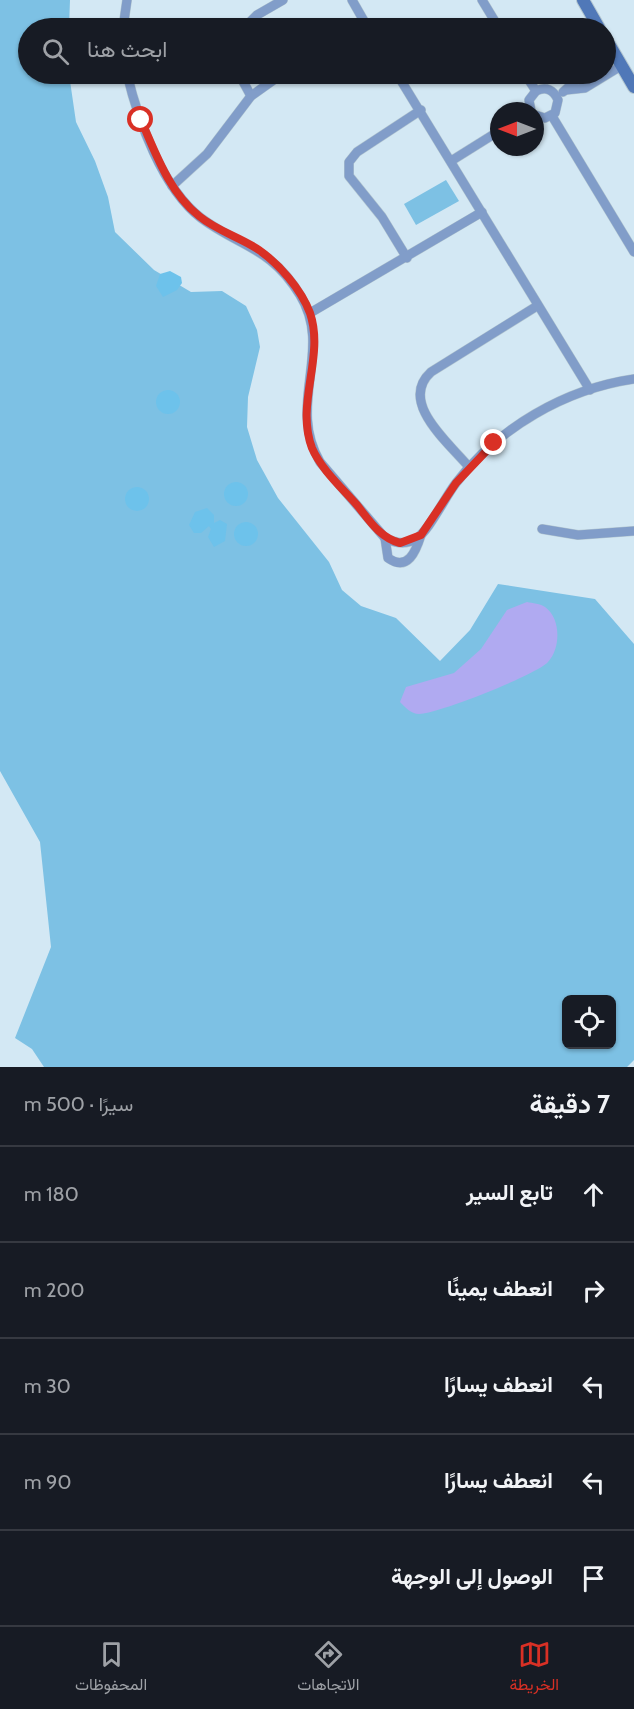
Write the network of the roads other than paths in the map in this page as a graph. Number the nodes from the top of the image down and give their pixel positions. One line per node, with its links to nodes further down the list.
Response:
1 (127, 0): 6 (street)
2 (283, 0): 7 (street)
3 (352, 0): 8 (street)
4 (482, 0): 9 (street)
5 (583, 0): 10 (main road)
6 (124, 18)
7 (254, 18)
8 (362, 18)
9 (493, 18)
10 (593, 18)
11 (616, 61): 12 (main road)
12 (621, 66): 13 (street); 22 (main road)
13 (616, 69)
14 (130, 84): 33 (street)
15 (244, 84): 25 (street)
16 (268, 84): 25 (street)
17 (404, 84): 28 (street)
18 (531, 84): 24 (street)
19 (569, 84): 23 (street)
20 (572, 84): 23 (street)
21 (591, 84): 23 (street)
22 (634, 87)
23 (566, 90): 26 (street)
24 (536, 91): 26 (street); 27 (street)
25 (251, 96): 33 (street)
26 (557, 96): 29 (street)
27 (529, 102)
28 (421, 110): 32 (street); 36 (street)
29 (552, 116): 30 (street); 35 (street)
30 (544, 118)
31 (490, 137): 32 (street)
32 (451, 161): 34 (street)
33 (172, 186): 38 (street)
34 (482, 212): 36 (street); 37 (street)
35 (634, 252)
36 (407, 258): 38 (street)
37 (537, 306): 40 (street); 41 (street)
38 (310, 313): 45 (street)
39 (634, 380): 40 (street)
40 (590, 390): 41 (street)
41 (469, 467): 44 (street)
42 (542, 529): 43 (street)
43 (634, 531)
44 (421, 535): 45 (street); 45 (street)
45 (385, 538)

